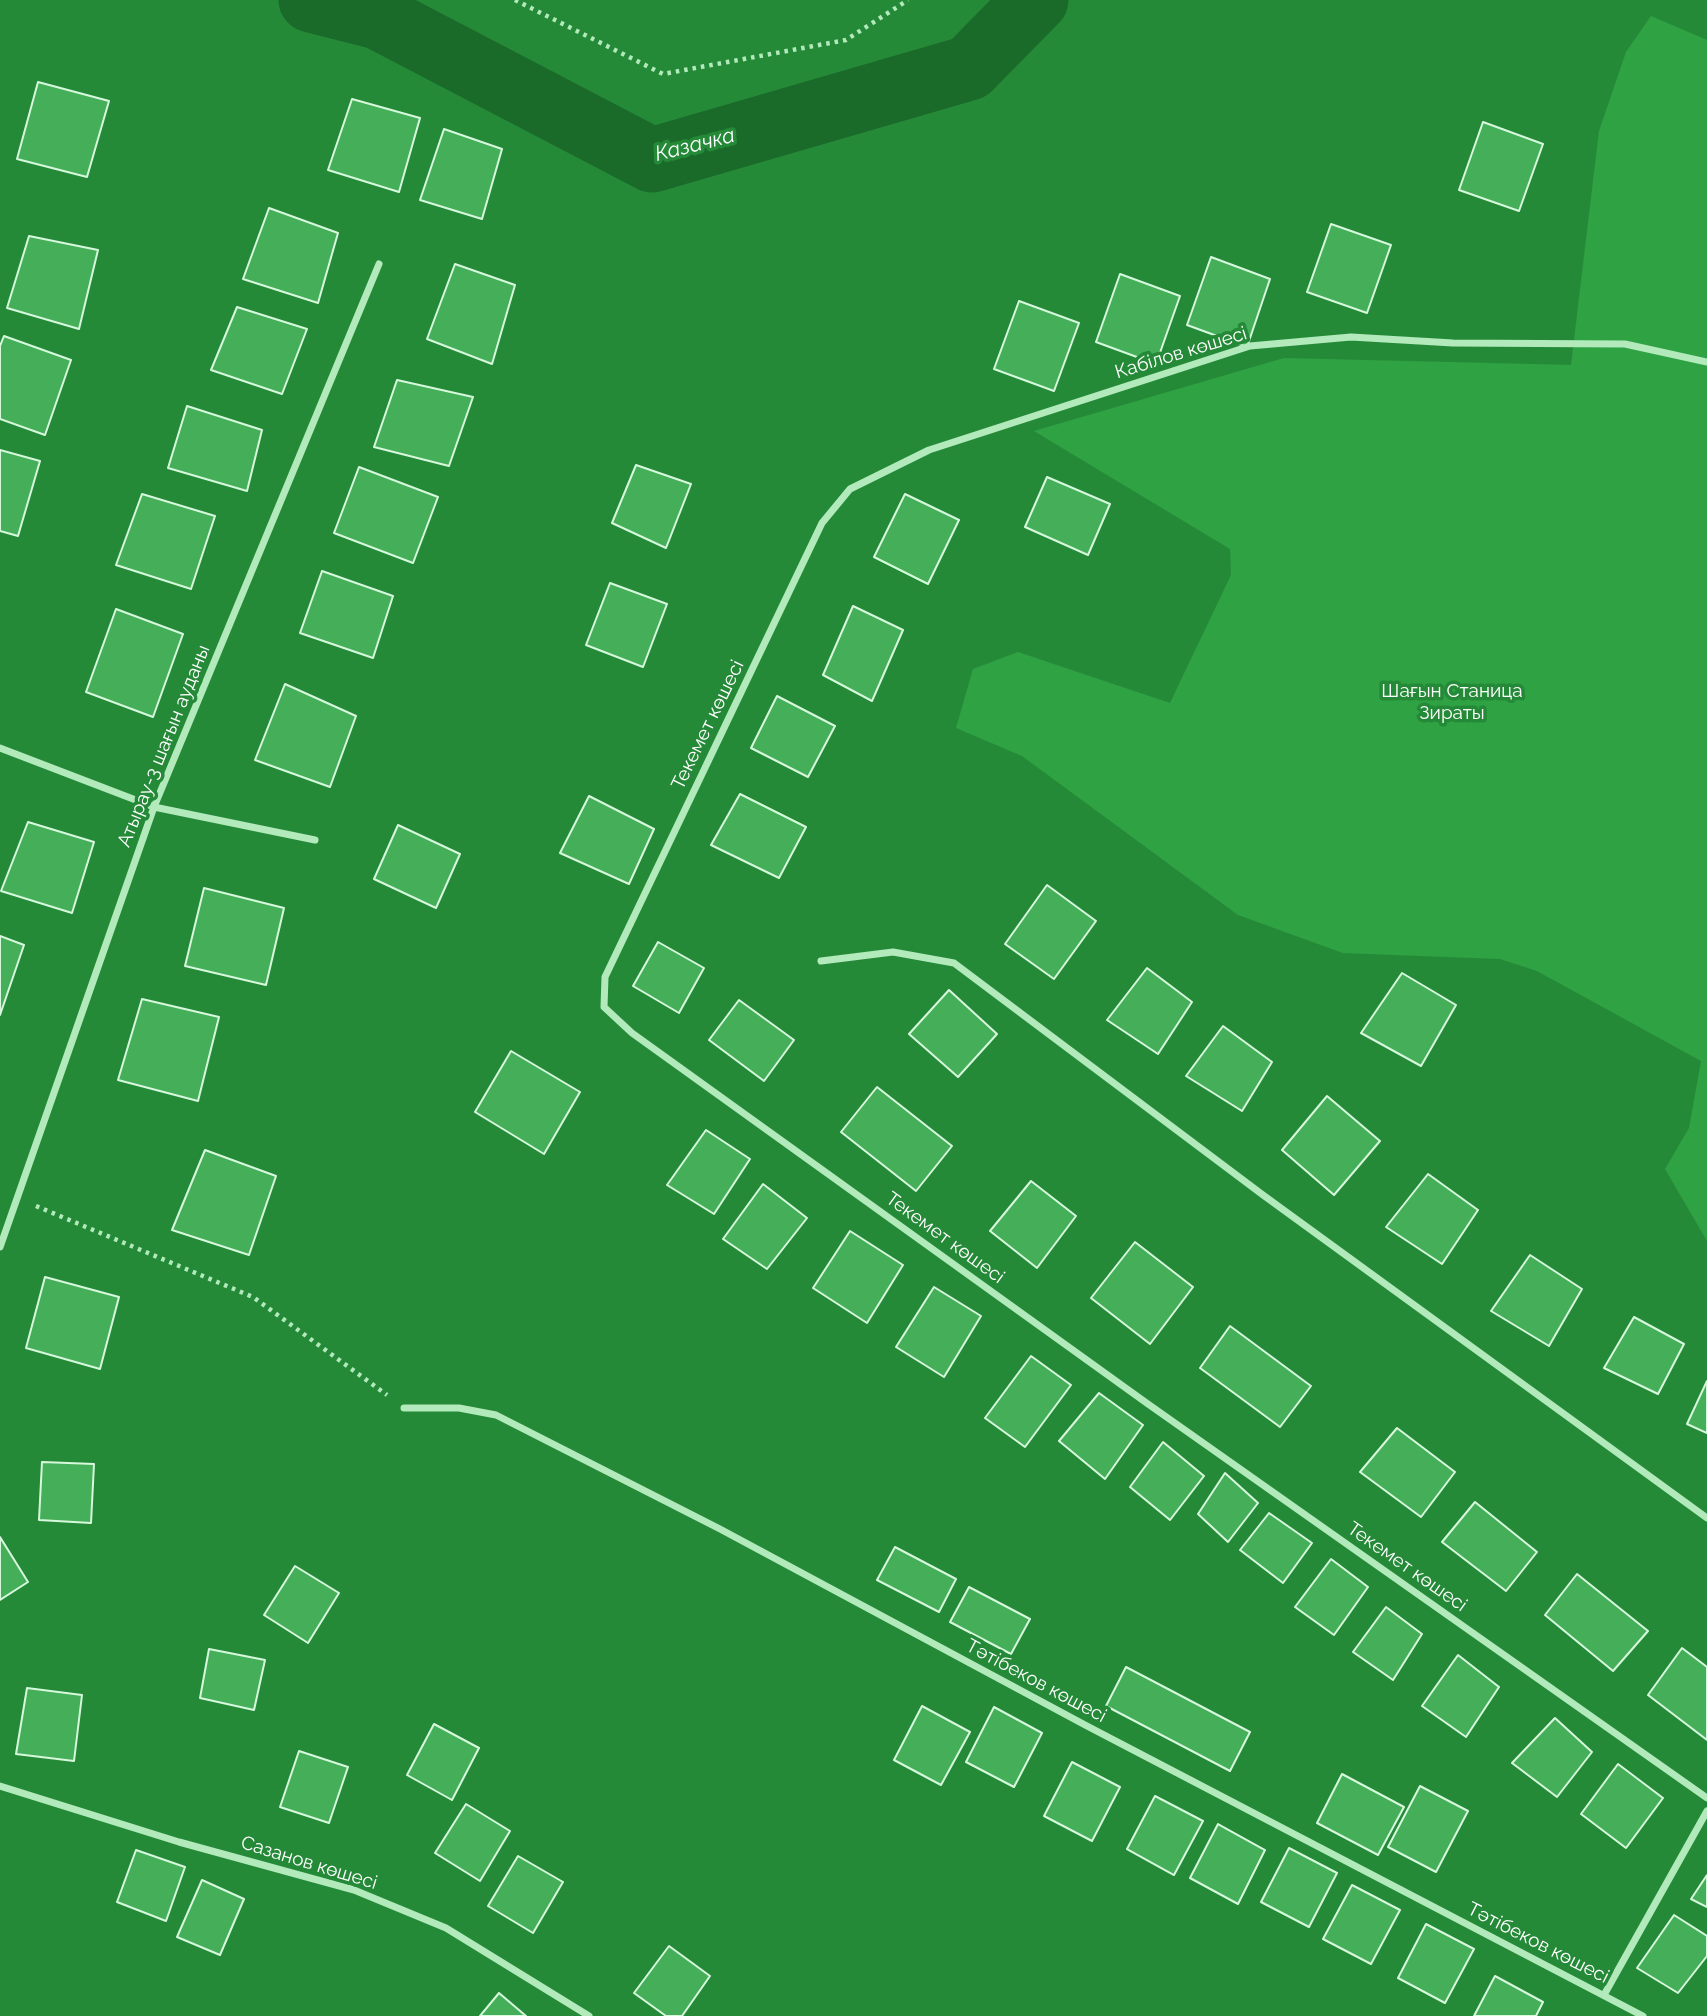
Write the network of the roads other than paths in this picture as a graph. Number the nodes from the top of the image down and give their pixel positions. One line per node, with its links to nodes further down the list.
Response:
1 (379, 264): 5 (street, Атырау-3 шағын ауданы)
2 (1707, 362): 3 (street, Кабілов көшесі)
3 (822, 523): 12 (street, Текемет көшесі)
4 (0, 748): 5 (street)
5 (154, 807): 6 (street); 8 (street, Атырау-3 шағын ауданы)
6 (315, 840)
7 (821, 961): 10 (street)
8 (0, 1247)
9 (404, 1408): 14 (street, Тәтібеков көшесі)
10 (1707, 1518)
11 (0, 1786): 15 (street, Сазанов көшесі)
12 (1707, 1798)
13 (1707, 1811): 14 (street)
14 (1604, 1995): 16 (street, Тәтібеков көшесі)
15 (589, 2016)
16 (1643, 2016)

